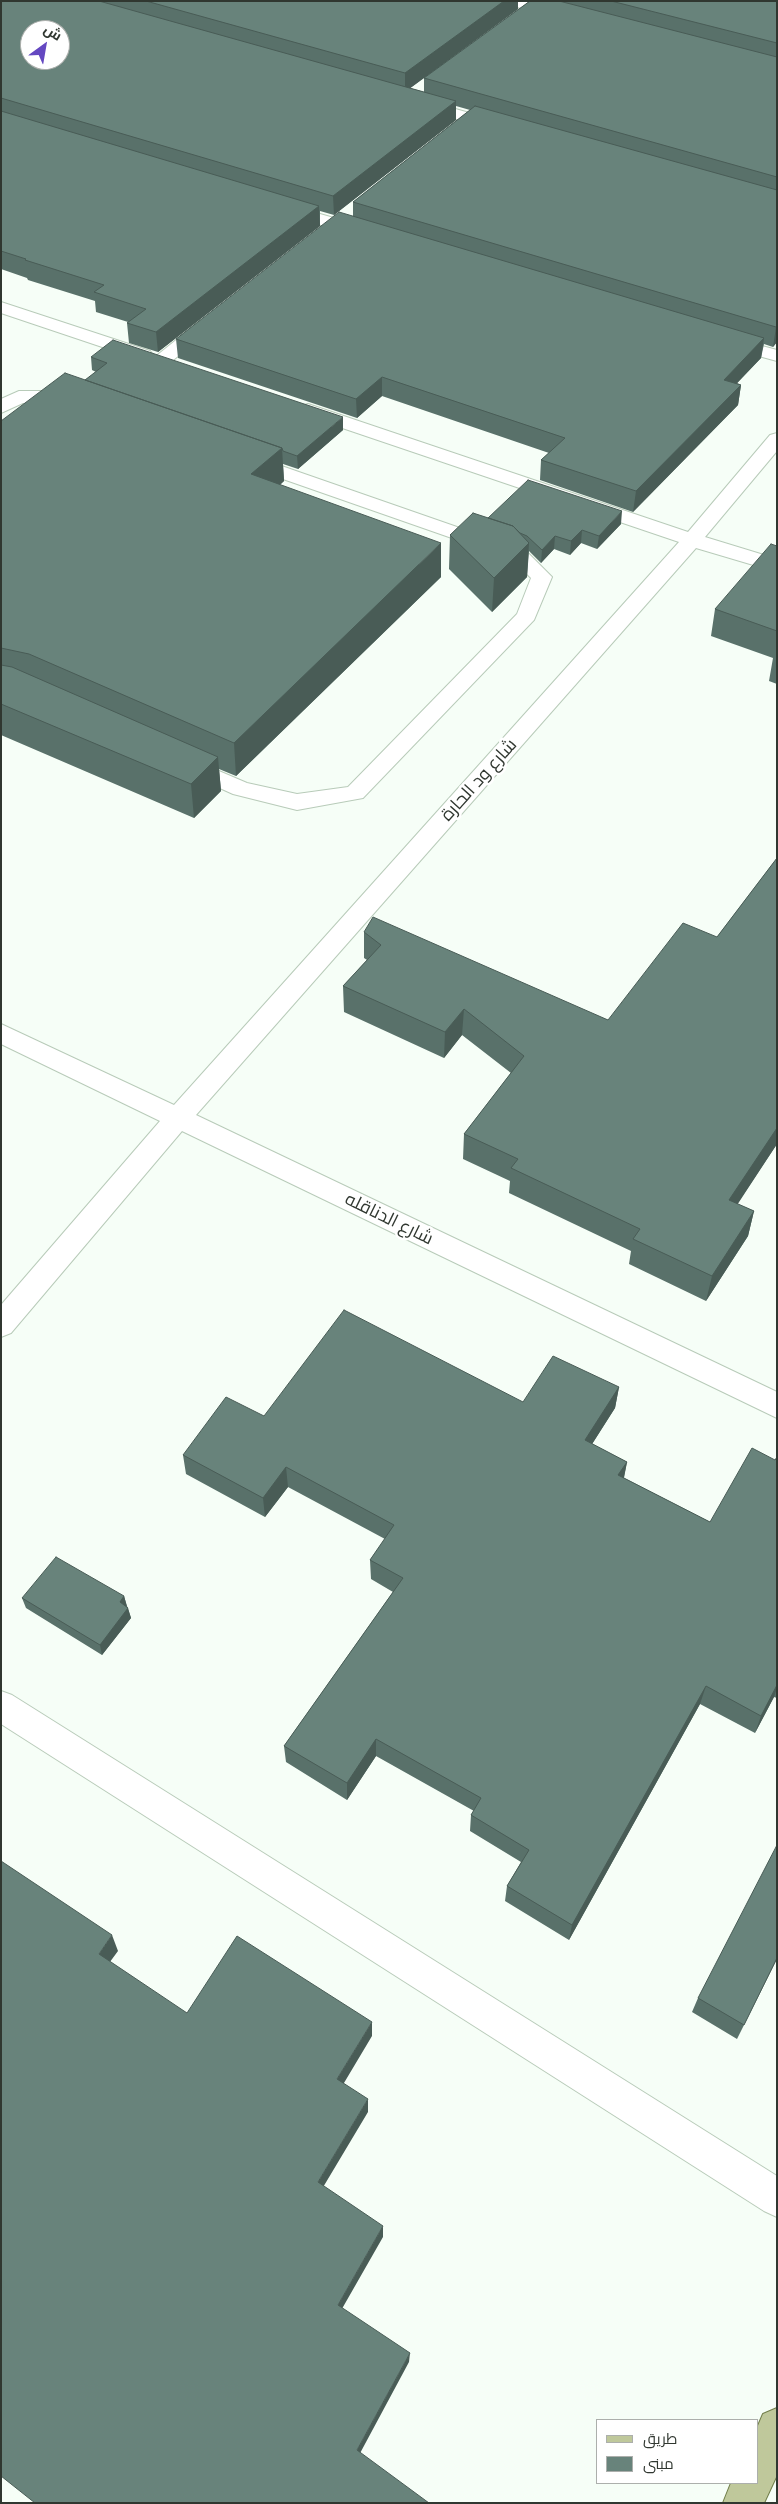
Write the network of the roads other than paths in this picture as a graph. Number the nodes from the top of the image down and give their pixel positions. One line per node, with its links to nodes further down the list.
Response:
1 (510, 1): 2 (street)
2 (537, 4): 3 (street); 4 (street)
3 (517, 19)
4 (580, 19)
5 (422, 89): 6 (street)
6 (471, 118): 7 (street); 8 (street)
7 (509, 129)
8 (456, 130)
9 (268, 204): 11 (street)
10 (350, 212): 11 (street)
11 (335, 224): 12 (street); 13 (street)
12 (320, 236)
13 (382, 238)
14 (1, 307): 18 (street)
15 (221, 313): 18 (street)
16 (711, 337): 17 (street)
17 (777, 356)
18 (161, 361): 19 (street)
19 (180, 367)
20 (87, 404): 22 (street)
21 (291, 405): 25 (street)
22 (1, 406)
23 (777, 439): 25 (street, شارع ود الحارة)
24 (228, 453): 27 (street)
25 (692, 540): 26 (street); 29 (street, شارع ود الحارة)
26 (777, 566)
27 (170, 757)
28 (1, 1033): 29 (street, شارع الدناقله)
29 (178, 1118): 30 (street, شارع ود الحارة); 31 (street, شارع الدناقله)
30 (1, 1325)
31 (777, 1406)
32 (1, 1706): 33 (street)
33 (777, 2198)
34 (777, 2428): 35 (main road)
35 (758, 2470)
36 (752, 2484): 37 (main road)
37 (743, 2503)

